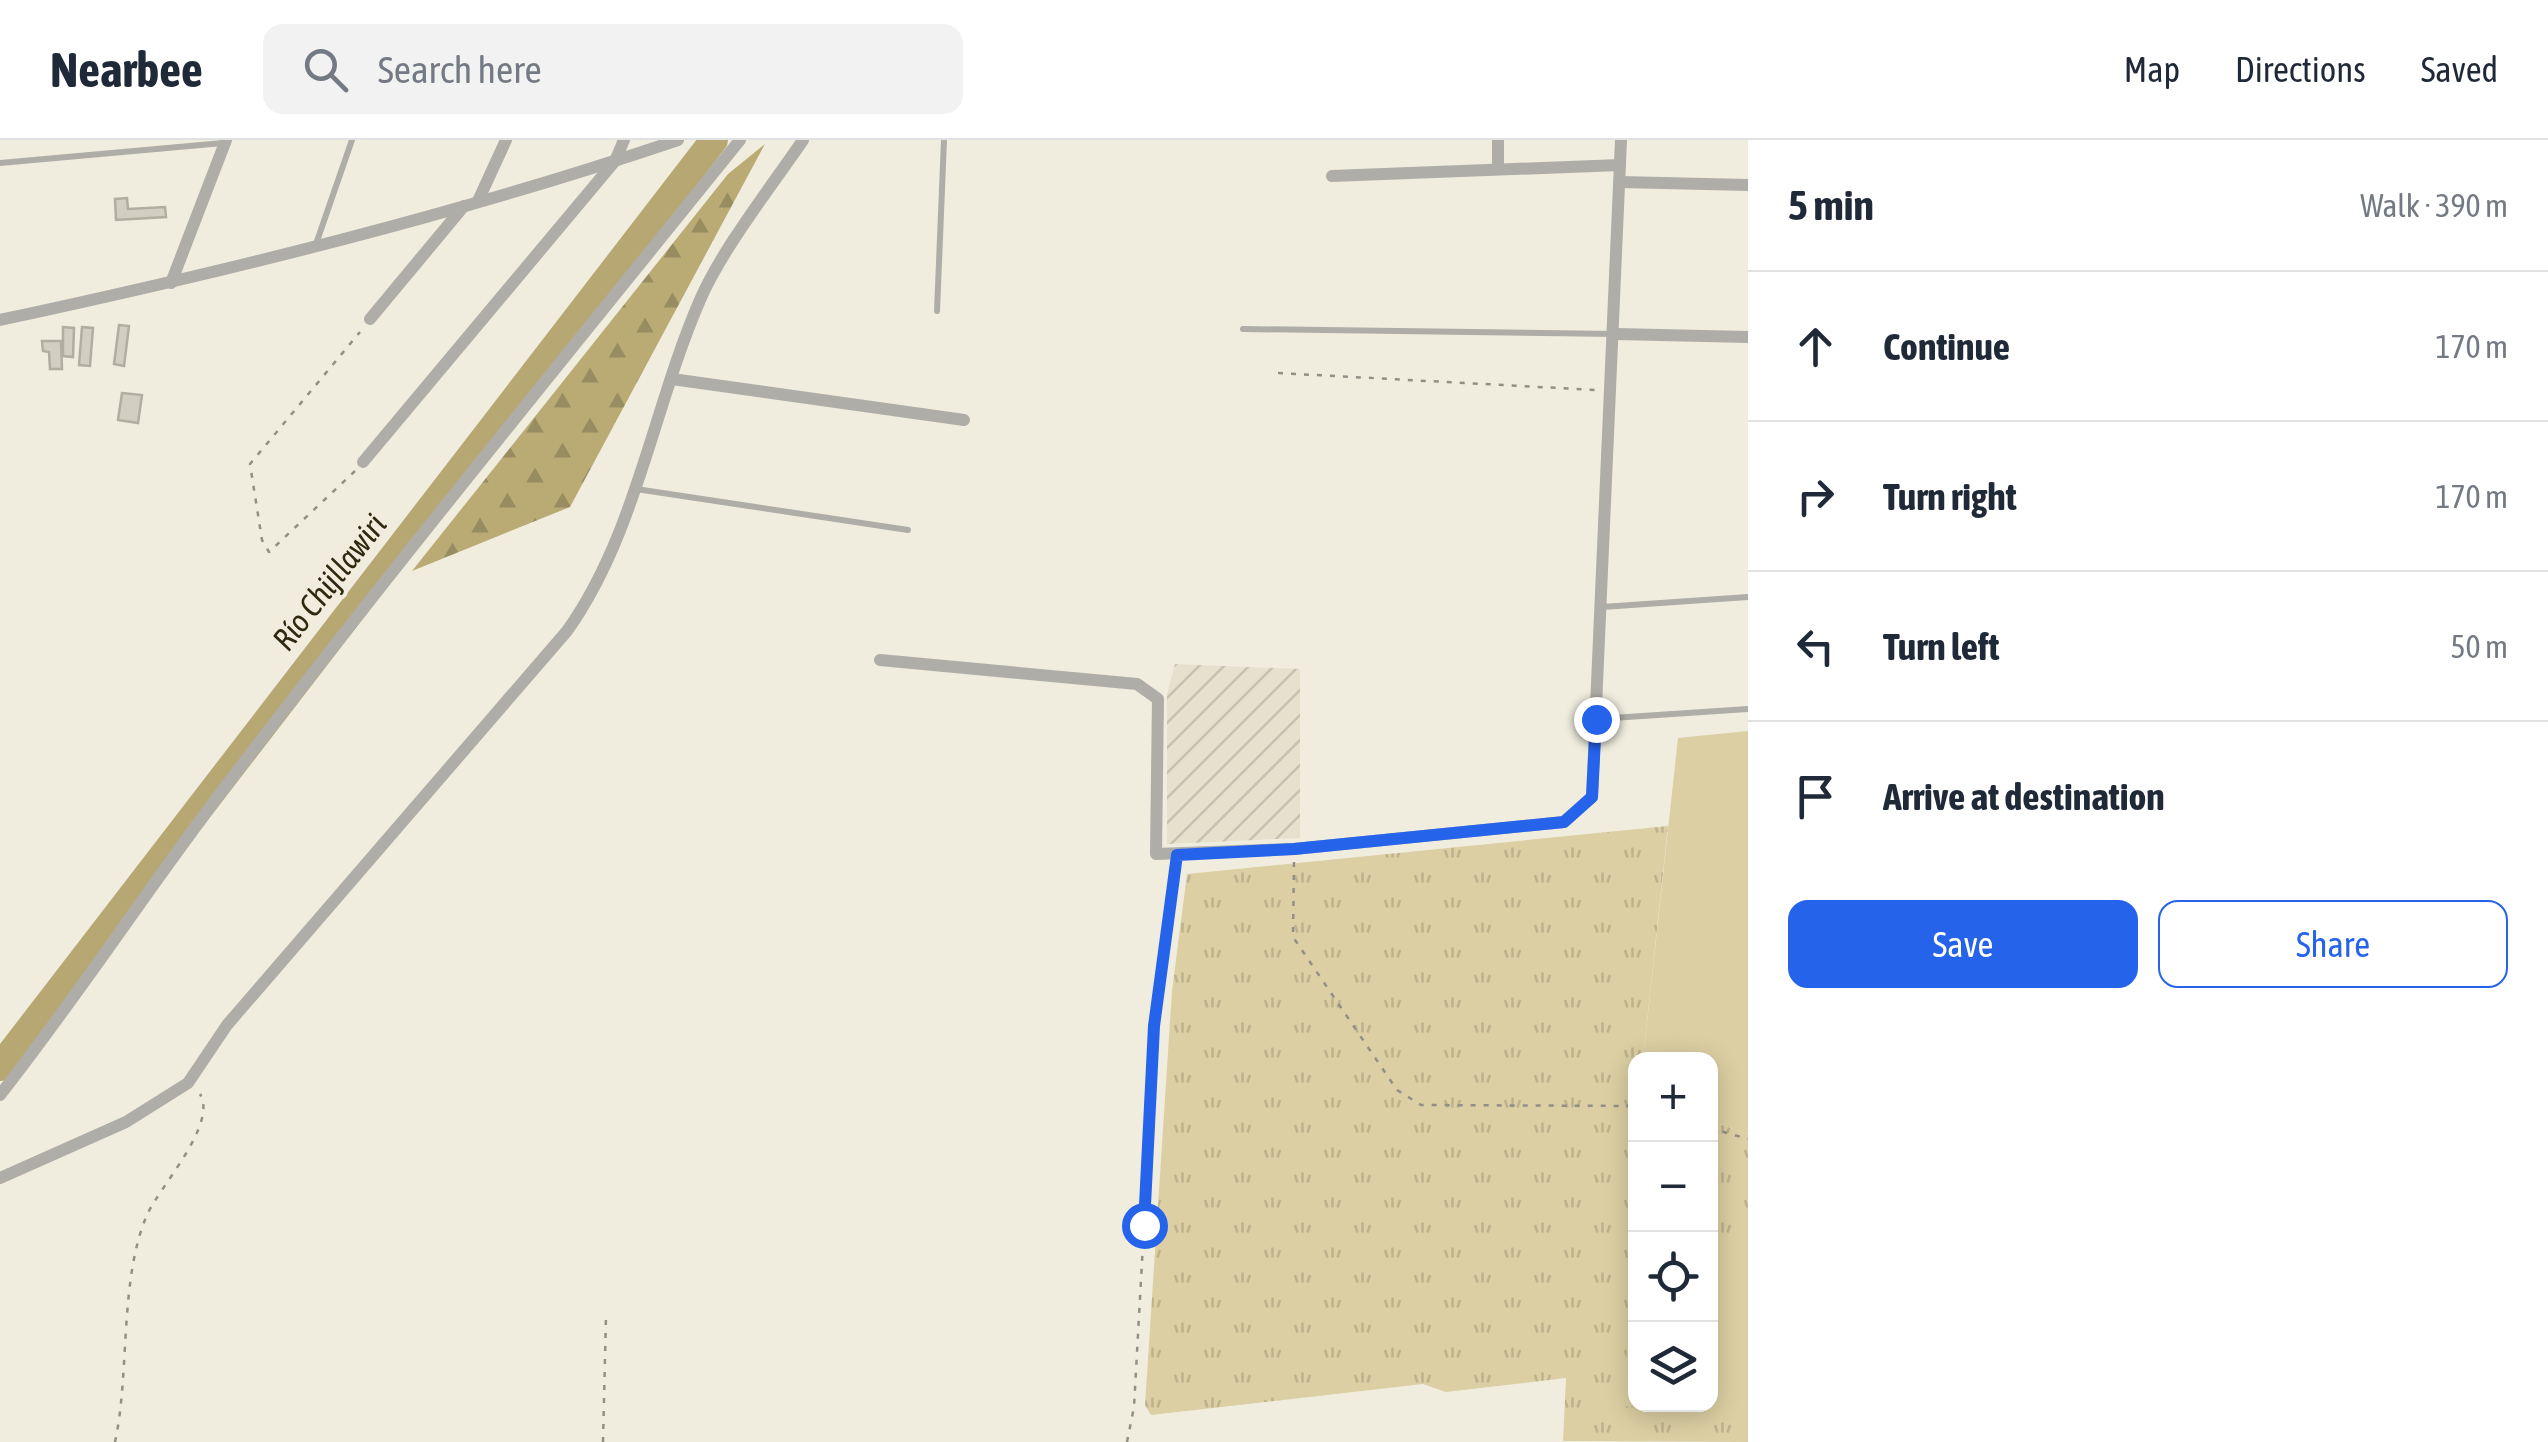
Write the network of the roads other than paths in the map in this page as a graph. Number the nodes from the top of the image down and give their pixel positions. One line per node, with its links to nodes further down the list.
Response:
1 (352, 140): 19 (lane)
2 (506, 140): 18 (street)
3 (624, 140): 11 (street)
4 (678, 140): 11 (street)
5 (740, 140): 37 (street)
6 (803, 140): 27 (street)
7 (944, 140): 21 (lane)
8 (1498, 140): 14 (street)
9 (1621, 140): 13 (street)
10 (225, 142): 12 (lane); 20 (street)
11 (614, 161): 18 (street); 29 (street)
12 (0, 162)
13 (1620, 164): 14 (street); 16 (street)
14 (1498, 169): 15 (street)
15 (1332, 176)
16 (1620, 182): 17 (street); 25 (street)
17 (1748, 184)
18 (471, 203): 19 (street); 22 (street)
19 (316, 245): 20 (street)
20 (171, 283): 23 (street)
21 (937, 311)
22 (370, 319)
23 (0, 320)
24 (1243, 329): 25 (lane)
25 (1616, 334): 26 (street); 33 (street)
26 (1748, 337)
27 (672, 379): 28 (street); 30 (street)
28 (964, 420)
29 (363, 462)
30 (634, 489): 31 (lane); 38 (street)
31 (908, 530)
32 (1748, 596): 33 (lane)
33 (1601, 607): 36 (street)
34 (880, 660): 36 (street)
35 (1748, 710): 36 (lane)
36 (1596, 719)
37 (0, 1095)
38 (0, 1178)

